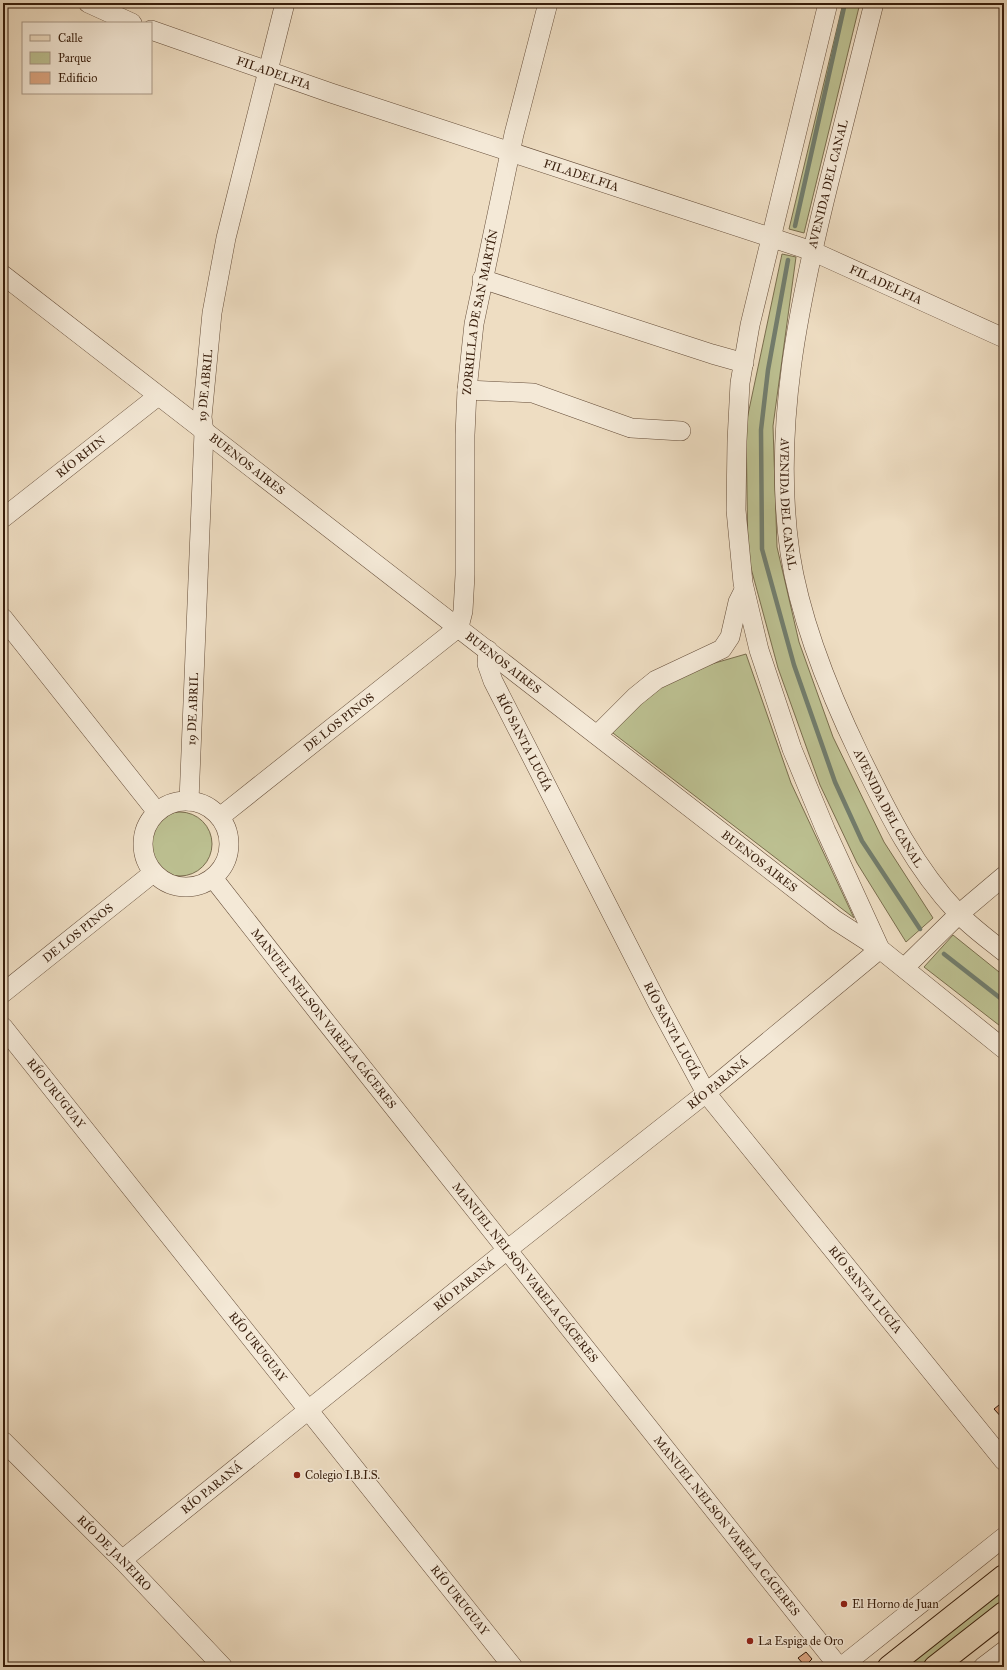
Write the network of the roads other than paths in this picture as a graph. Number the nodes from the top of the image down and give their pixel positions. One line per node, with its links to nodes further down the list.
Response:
1 (88, 3): 6 (street)
2 (285, 3): 8 (street, 19 DE ABRIL)
3 (548, 3): 9 (street, ZORRILLA DE SAN MARTÍN)
4 (828, 3): 10 (street)
5 (874, 3): 11 (street, AVENIDA DEL CANAL)
6 (130, 22)
7 (152, 30): 8 (street, FILADELFIA)
8 (268, 72): 9 (street, FILADELFIA); 18 (street, 19 DE ABRIL)
9 (510, 152): 10 (street, FILADELFIA); 13 (street, ZORRILLA DE SAN MARTÍN)
10 (771, 238): 11 (street, FILADELFIA); 15 (street)
11 (812, 251): 14 (street, FILADELFIA); 32 (street, AVENIDA DEL CANAL)
12 (3, 275): 17 (street, BUENOS AIRES)
13 (482, 279): 15 (street); 16 (street, ZORRILLA DE SAN MARTÍN)
14 (1004, 338)
15 (744, 363): 21 (street)
16 (467, 390): 19 (street); 23 (street, ZORRILLA DE SAN MARTÍN)
17 (158, 396): 18 (street, BUENOS AIRES); 20 (street, RÍO RHIN)
18 (204, 432): 23 (street, BUENOS AIRES); 26 (street, 19 DE ABRIL)
19 (682, 432)
20 (3, 518)
21 (744, 590): 25 (street); 33 (street)
22 (3, 618): 27 (street)
23 (459, 627): 24 (street, BUENOS AIRES); 28 (street, DE LOS PINOS)
24 (488, 650): 25 (street, BUENOS AIRES); 39 (street, RÍO SANTA LUCÍA)
25 (597, 735): 33 (street, BUENOS AIRES)
26 (189, 801): 27 (street); 28 (street)
27 (157, 812): 29 (street)
28 (220, 817): 31 (street)
29 (153, 873): 31 (street); 36 (street, DE LOS PINOS)
30 (1004, 876): 32 (street)
31 (213, 878): 40 (street, MANUEL NELSON VARELA CÁCERES)
32 (959, 914): 34 (street, AVENIDA DEL CANAL); 35 (street)
33 (880, 949): 35 (street, BUENOS AIRES); 39 (street, RÍO PARANÁ)
34 (1004, 952)
35 (904, 968): 38 (street, BUENOS AIRES)
36 (3, 993)
37 (3, 1027): 41 (street, RÍO URUGUAY)
38 (1004, 1049)
39 (706, 1094): 40 (street, RÍO PARANÁ); 43 (street, RÍO SANTA LUCÍA)
40 (508, 1250): 41 (street, RÍO PARANÁ); 51 (street, MANUEL NELSON VARELA CÁCERES)
41 (309, 1410): 45 (street, RÍO PARANÁ); 50 (street, RÍO URUGUAY)
42 (3, 1441): 45 (street, RÍO DE JANEIRO)
43 (1004, 1461)
44 (1004, 1537): 51 (street)
45 (122, 1560): 49 (street, RÍO DE JANEIRO)
46 (1004, 1576): 52 (main road)
47 (1004, 1613): 53 (main road)
48 (1004, 1651): 54 (street)
49 (223, 1667)
50 (513, 1667)
51 (840, 1667)
52 (889, 1667)
53 (935, 1667)
54 (983, 1667)

